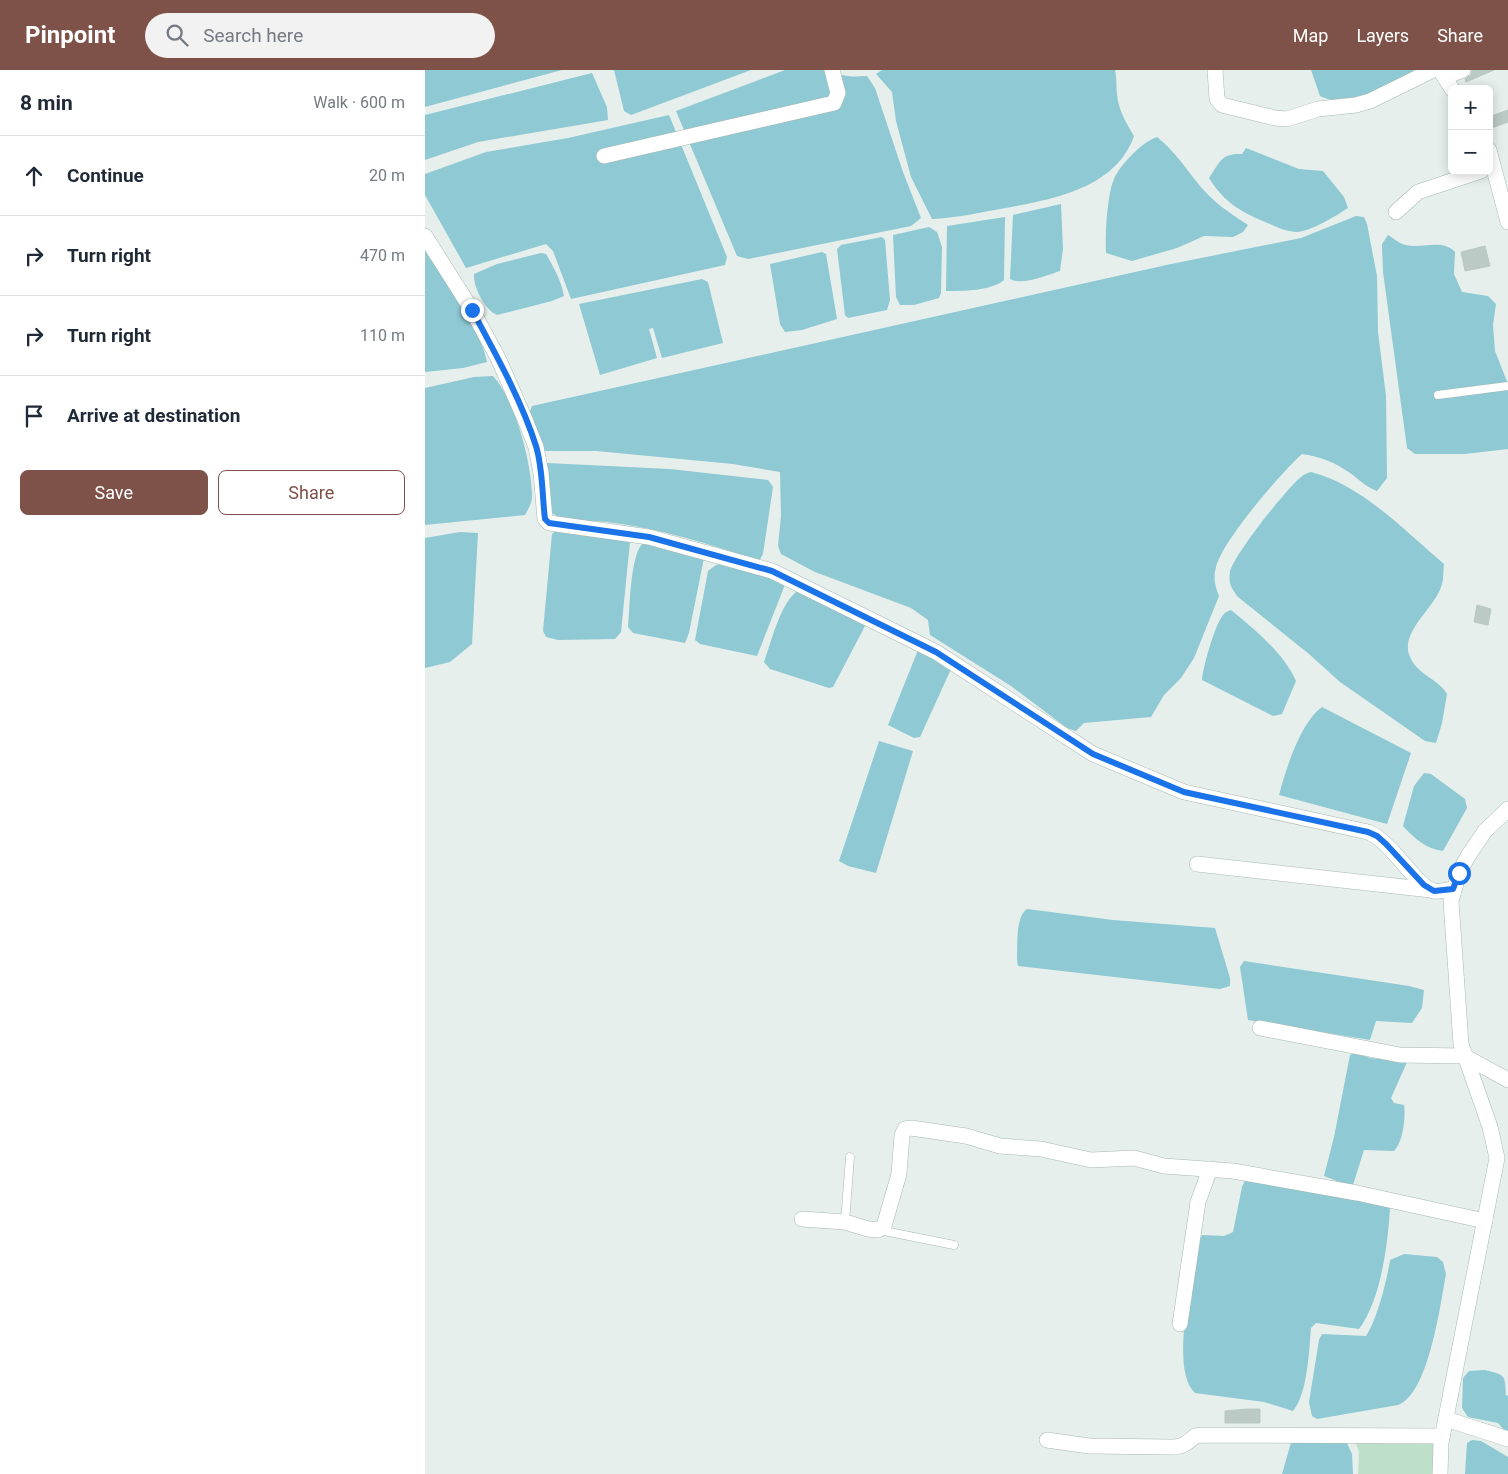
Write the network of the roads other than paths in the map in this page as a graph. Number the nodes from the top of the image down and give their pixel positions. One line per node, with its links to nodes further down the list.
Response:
1 (832, 70): 5 (street)
2 (1215, 70): 4 (street)
3 (1463, 70): 4 (street)
4 (1443, 76)
5 (604, 156)
6 (1470, 175): 9 (street)
7 (1492, 175): 8 (street)
8 (1505, 196): 10 (street)
9 (1396, 212)
10 (1508, 222)
11 (425, 236): 17 (street)
12 (1508, 386): 13 (lane)
13 (1438, 395)
14 (1508, 809): 16 (street)
15 (1197, 864): 17 (street)
16 (1453, 889): 17 (street); 19 (street)
17 (1434, 891)
18 (1260, 1028): 19 (street)
19 (1464, 1056): 20 (street); 24 (street)
20 (1508, 1080)
21 (849, 1157): 25 (lane)
22 (1210, 1169): 24 (street); 26 (street); 28 (street)
23 (802, 1219): 25 (street)
24 (1485, 1221): 29 (street)
25 (845, 1222): 26 (street)
26 (877, 1230): 27 (lane)
27 (954, 1245)
28 (1180, 1324)
29 (1446, 1419): 30 (street); 31 (street)
30 (1443, 1436): 32 (street); 33 (street)
31 (1508, 1439)
32 (1047, 1440)
33 (1440, 1474)

